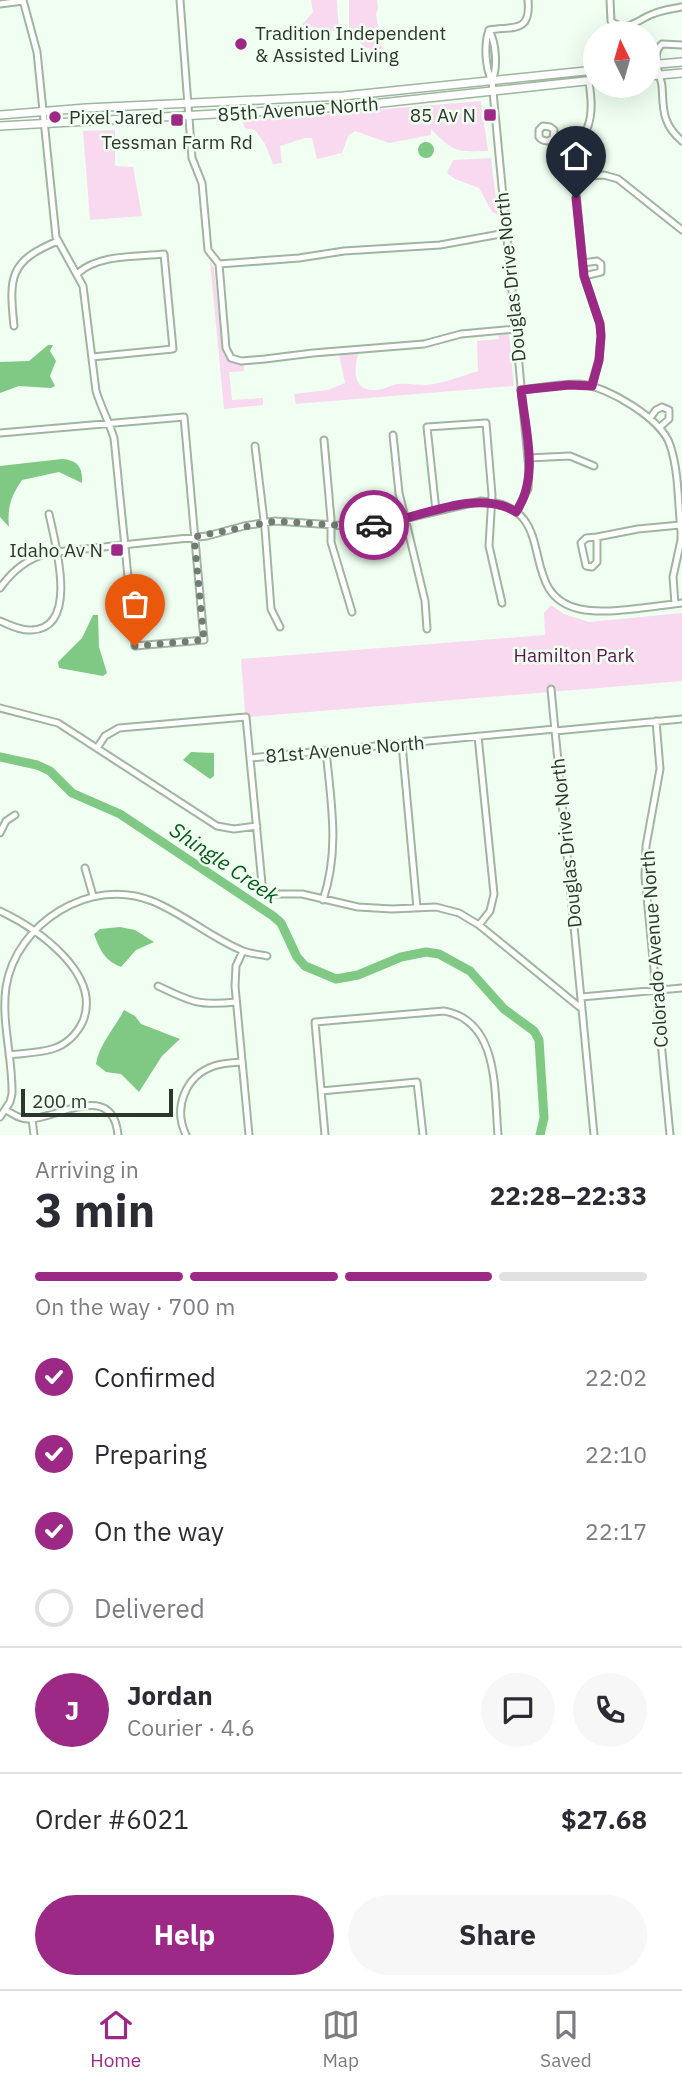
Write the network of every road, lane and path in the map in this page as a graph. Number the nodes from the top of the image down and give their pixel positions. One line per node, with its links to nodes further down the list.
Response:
1 (23, 0): 6 (street); 23 (street)
2 (180, 0): 21 (street)
3 (528, 0): 15 (street, Douglas Drive North)
4 (610, 0): 7 (street)
5 (679, 0): 7 (street)
6 (0, 4)
7 (682, 8)
8 (660, 46): 9 (street)
9 (682, 46)
10 (682, 62): 11 (main road)
11 (660, 64)
12 (583, 71): 15 (main road, 85th Avenue North)
13 (682, 73): 14 (main road)
14 (660, 75)
15 (492, 80): 18 (street, Douglas Drive North); 19 (main road, 85th Avenue North)
16 (583, 82): 18 (main road, 85th Avenue North)
17 (660, 82): 29 (street)
18 (493, 91): 22 (main road, 85th Avenue North); 33 (street, Douglas Drive North)
19 (343, 96): 21 (main road, 85th Avenue North); 22 (main road)
20 (591, 98): 30 (street)
21 (186, 104): 23 (main road, 85th Avenue North); 25 (street)
22 (344, 107): 25 (main road, 85th Avenue North)
23 (44, 111): 24 (main road, 85th Avenue North); 26 (street)
24 (0, 114)
25 (188, 115): 26 (main road, 85th Avenue North); 36 (street)
26 (44, 122): 27 (main road, 85th Avenue North); 34 (street)
27 (0, 125)
28 (553, 138): 30 (street)
29 (682, 141)
30 (576, 148): 31 (street)
31 (574, 177): 32 (street); 35 (street)
32 (682, 230)
33 (506, 233): 36 (street); 40 (street, Douglas Drive North)
34 (58, 242): 37 (street); 39 (street)
35 (583, 263): 38 (street); 38 (street)
36 (219, 264): 40 (street)
37 (78, 273): 41 (street); 41 (street)
38 (584, 276): 42 (street)
39 (14, 326)
40 (516, 329): 43 (street, Douglas Drive North)
41 (92, 357): 45 (street)
42 (592, 386): 43 (street); 44 (street)
43 (521, 390): 51 (street, Douglas Drive North)
44 (650, 418): 46 (street); 46 (street)
45 (109, 424): 47 (street); 61 (street); 63 (street)
46 (660, 427): 60 (street)
47 (0, 433)
48 (393, 435): 57 (street)
49 (324, 440): 59 (street)
50 (255, 446): 58 (street)
51 (528, 458): 52 (street); 55 (street, Douglas Drive North)
52 (594, 466)
53 (492, 502): 54 (street); 54 (street); 55 (street); 67 (street)
54 (436, 511): 57 (street)
55 (516, 512): 69 (street)
56 (49, 514): 64 (street)
57 (404, 519): 59 (street); 73 (street)
58 (264, 522): 59 (street); 61 (street); 72 (street)
59 (331, 525): 70 (street)
60 (680, 525): 62 (street); 69 (street)
61 (194, 537): 63 (street); 63 (street)
62 (597, 537): 62 (street)
63 (124, 544): 64 (street)
64 (56, 551): 65 (street); 71 (street)
65 (4, 577): 66 (street)
66 (0, 588)
67 (502, 603)
68 (682, 603): 69 (street)
69 (674, 604)
70 (352, 612)
71 (0, 621)
72 (281, 627)
73 (427, 629)
74 (551, 689): 78 (street, Douglas Drive North)
75 (0, 708): 81 (street)
76 (682, 719): 77 (street, 81st Avenue North)
77 (656, 721): 78 (street, 81st Avenue North); 98 (street, Colorado Avenue North)
78 (555, 730): 79 (street, 81st Avenue North); 99 (street, Douglas Drive North)
79 (478, 736): 80 (street, 81st Avenue North); 92 (street)
80 (402, 744): 82 (street, 81st Avenue North); 90 (street)
81 (97, 748): 83 (street, 81st Avenue North); 85 (street)
82 (326, 751): 83 (street, 81st Avenue North); 89 (street)
83 (250, 758): 85 (street)
84 (15, 815): 86 (street)
85 (257, 826): 89 (street)
86 (0, 833)
87 (85, 867): 88 (street)
88 (93, 897): 93 (street); 94 (street)
89 (323, 900): 90 (street)
90 (417, 908): 92 (street)
91 (0, 911): 93 (street)
92 (479, 925): 101 (street)
93 (36, 932): 102 (street); 102 (street)
94 (243, 951): 95 (street); 100 (street)
95 (267, 956)
96 (158, 986): 100 (street)
97 (682, 988): 98 (street)
98 (656, 990): 99 (street); 116 (street, Colorado Avenue North)
99 (580, 998): 101 (street, Douglas Drive North)
100 (236, 1002): 103 (street)
101 (582, 1009): 115 (street, Douglas Drive North)
102 (9, 1055): 105 (street)
103 (242, 1062): 110 (street); 111 (street)
104 (321, 1091): 112 (street); 113 (street); 114 (street)
105 (6, 1110): 106 (street); 107 (street)
106 (0, 1117)
107 (32, 1119): 108 (street); 109 (street)
108 (34, 1135)
109 (118, 1135)
110 (186, 1135)
111 (249, 1135)
112 (326, 1135)
113 (423, 1135)
114 (498, 1135)
115 (594, 1135)
116 (670, 1135)

